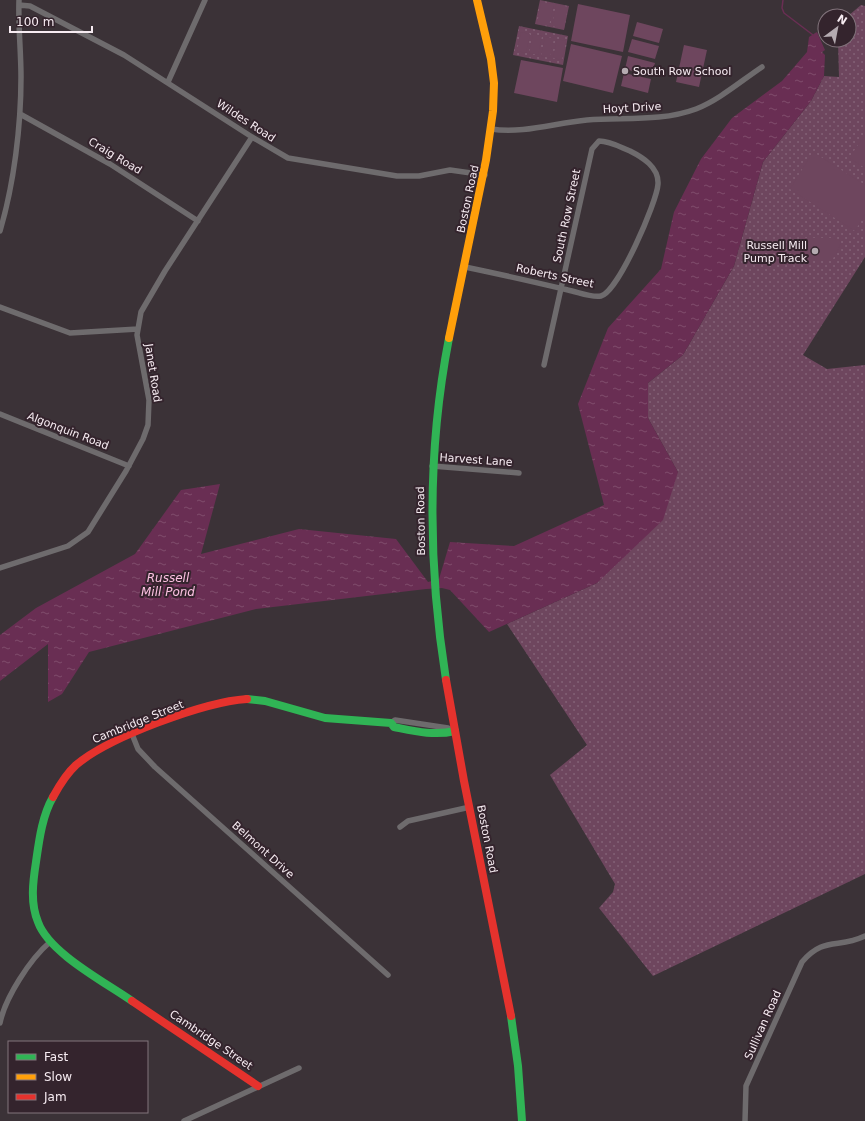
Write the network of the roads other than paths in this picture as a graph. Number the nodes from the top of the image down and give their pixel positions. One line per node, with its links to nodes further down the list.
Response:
1 (205, 0): 5 (street)
2 (477, 0): 7 (main road, Boston Road)
3 (19, 3): 5 (street, Wildes Road); 6 (street)
4 (762, 67): 7 (street, Hoyt Drive)
5 (168, 82): 8 (street, Wildes Road)
6 (20, 114): 11 (street, Craig Road); 12 (street)
7 (491, 129): 10 (main road, Boston Road)
8 (252, 138): 10 (street, Wildes Road); 11 (street, Janet Road)
9 (598, 142): 14 (street, South Row Street); 14 (street, Roberts Street)
10 (485, 175): 13 (main road, Boston Road)
11 (198, 221): 16 (street, Janet Road)
12 (0, 231)
13 (465, 267): 14 (street, Roberts Street); 20 (main road, Boston Road)
14 (562, 288): 17 (street, South Row Street)
15 (0, 307): 16 (street)
16 (138, 329): 19 (street, Janet Road)
17 (544, 365)
18 (0, 414): 19 (street, Algonquin Road)
19 (129, 466): 22 (street, Janet Road)
20 (432, 466): 21 (street, Harvest Lane); 23 (main road, Boston Road)
21 (519, 473)
22 (0, 568)
23 (455, 731): 24 (main road, Cambridge Street); 25 (main road, Boston Road)
24 (132, 734): 28 (main road, Cambridge Street); 29 (street, Belmont Drive)
25 (470, 807): 26 (street); 34 (main road, Boston Road)
26 (400, 826)
27 (865, 936): 35 (street, Sullivan Road)
28 (50, 942): 30 (street); 32 (main road, Cambridge Street)
29 (388, 975)
30 (0, 1023)
31 (299, 1068): 32 (street)
32 (258, 1086): 33 (street)
33 (184, 1121)
34 (522, 1121)
35 (745, 1121)

